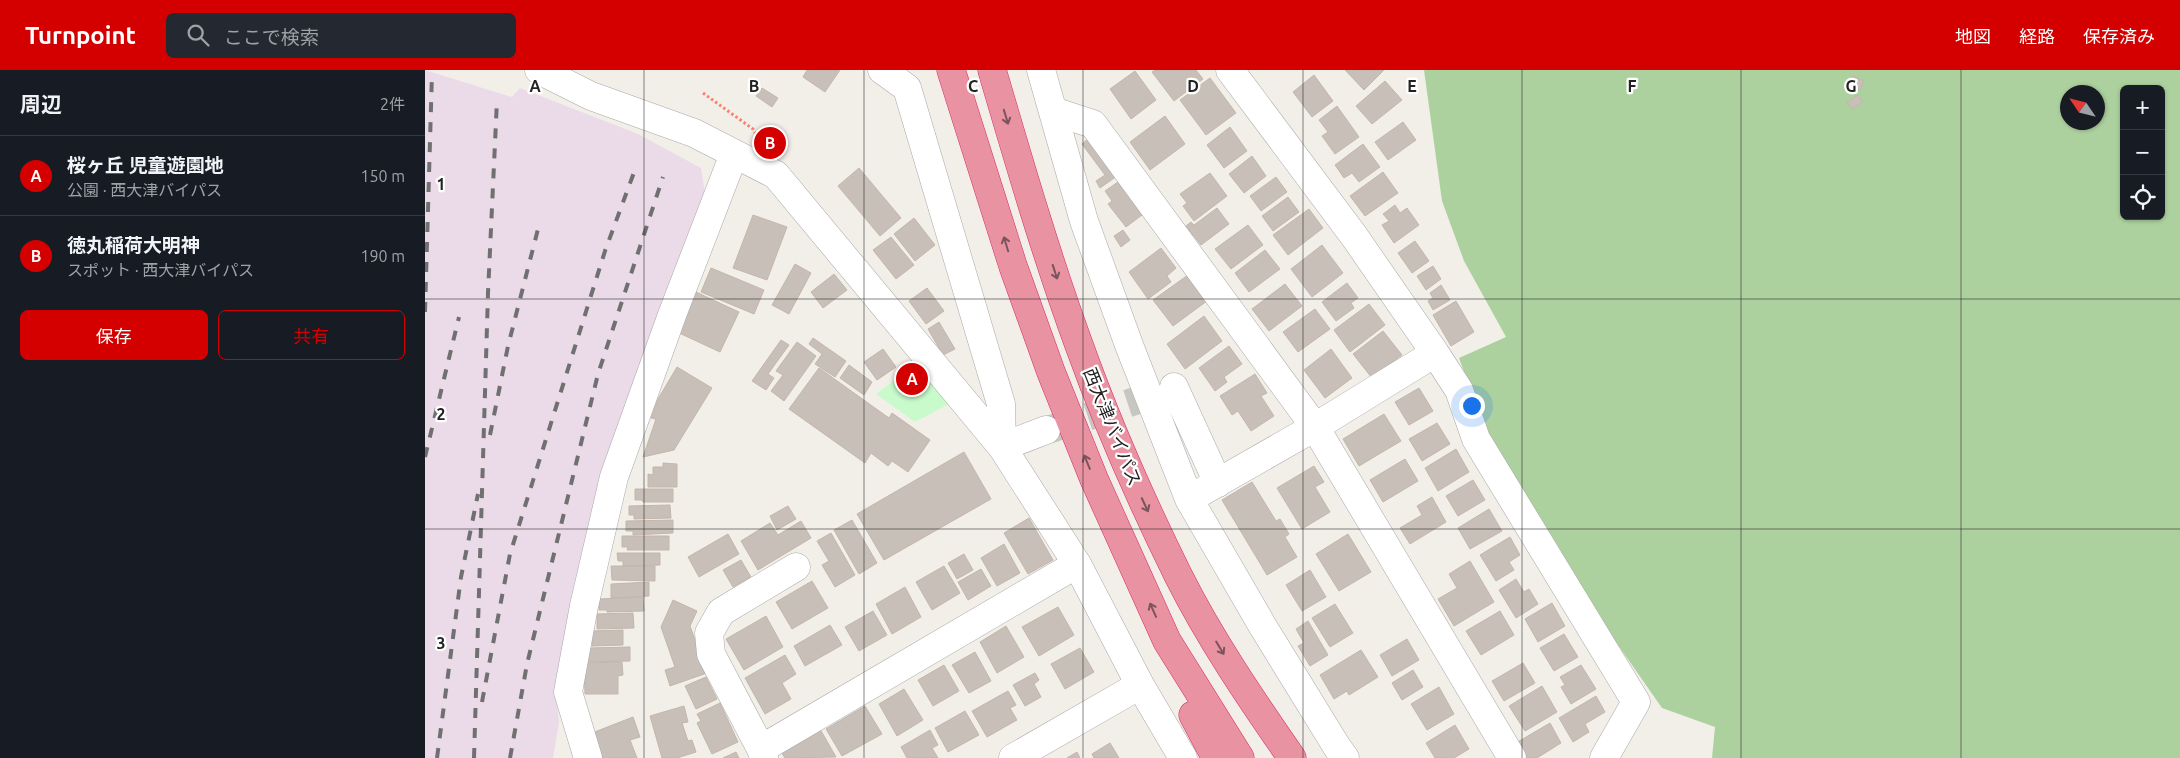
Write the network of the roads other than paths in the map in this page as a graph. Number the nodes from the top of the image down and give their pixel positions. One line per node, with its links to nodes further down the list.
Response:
1 (539, 70): 8 (street)
2 (882, 70): 13 (street)
3 (951, 70): 18 (highway, 西大津バイパス, one-way to 3)
4 (991, 70): 26 (highway, 西大津バイパス, one-way to 26)
5 (1041, 70): 7 (street)
6 (1230, 70): 9 (street)
7 (1053, 111): 11 (street); 15 (street)
8 (734, 154): 13 (street); 21 (street)
9 (1435, 353): 11 (street); 29 (street)
10 (1175, 388): 14 (street)
11 (1315, 427): 14 (street); 28 (street)
12 (1047, 430): 13 (street)
13 (1002, 447): 16 (street)
14 (1218, 483): 15 (street)
15 (1189, 499): 27 (street)
16 (1077, 564): 19 (street); 20 (street)
17 (796, 567): 20 (street)
18 (1167, 641): 24 (highway); 25 (highway, 西大津バイパス)
19 (1140, 685): 22 (street); 23 (street)
20 (763, 753)
21 (588, 758)
22 (1013, 758)
23 (1183, 758)
24 (1216, 758)
25 (1240, 758)
26 (1292, 758)
27 (1345, 758)
28 (1512, 758)
29 (1605, 758)

